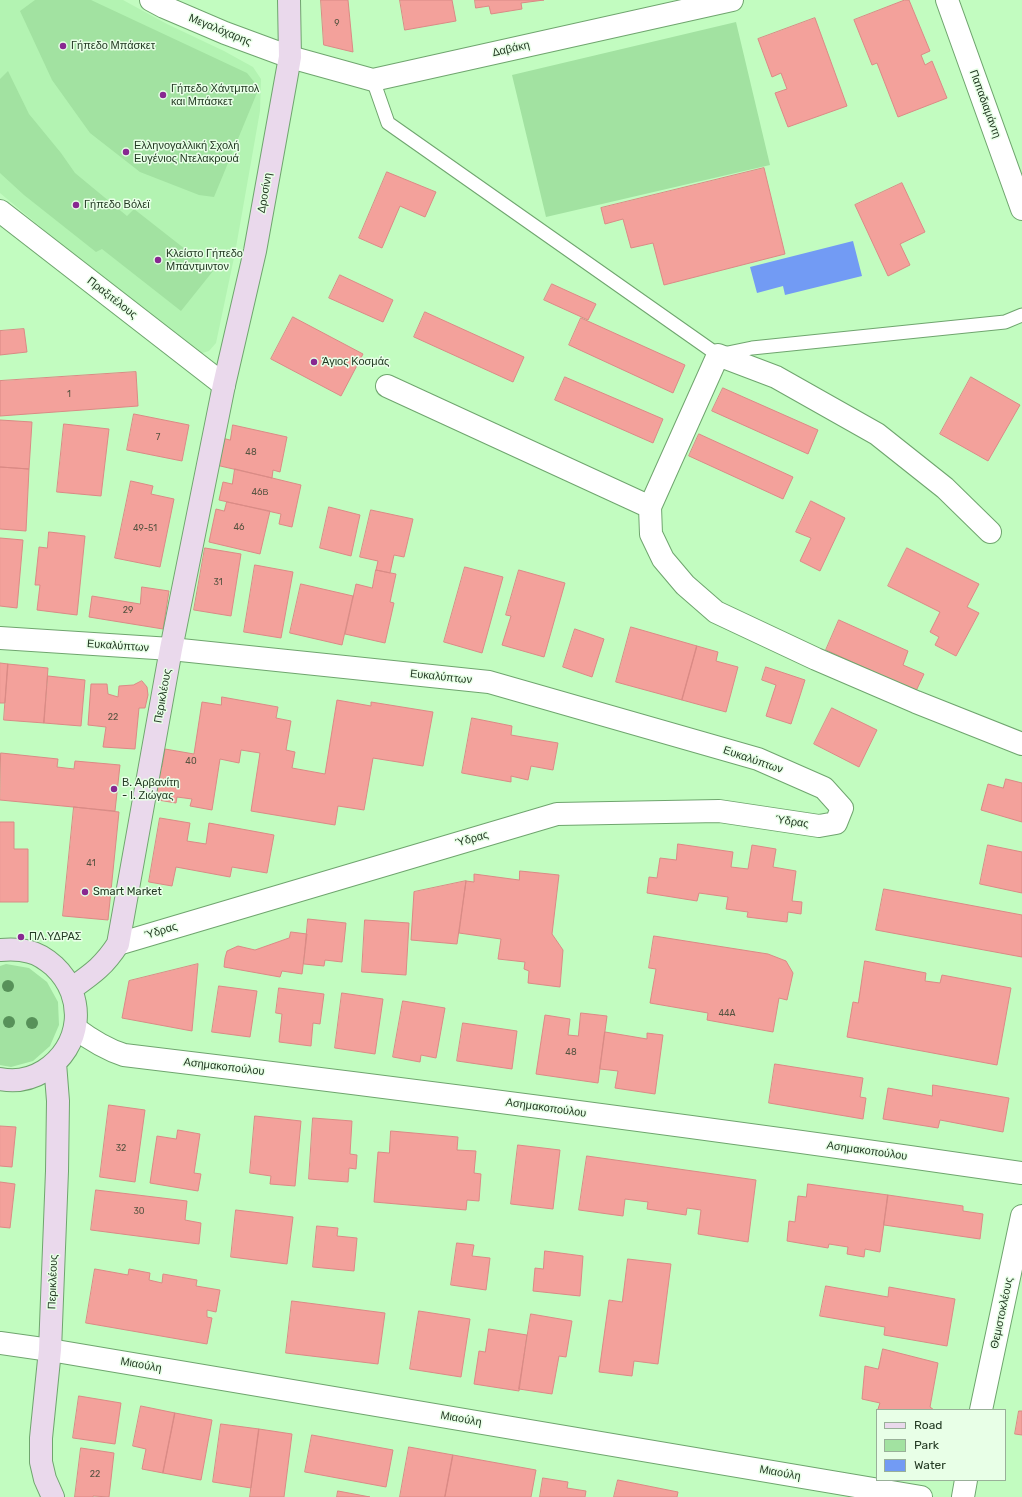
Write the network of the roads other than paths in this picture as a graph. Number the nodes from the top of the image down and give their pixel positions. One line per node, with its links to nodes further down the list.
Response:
1 (151, 0): 5 (street, Μεγαλόχαρης)
2 (288, 0): 5 (street, Δροσίνη)
3 (732, 0): 6 (street, Δαβάκη)
4 (947, 0): 7 (street, Παπαδιαμάντη)
5 (290, 57): 6 (street, Δαβάκη); 11 (street, Δροσίνη)
6 (374, 80): 10 (lane)
7 (1022, 209)
8 (0, 211): 11 (street, Πραξιτέλους)
9 (1022, 315): 10 (lane)
10 (718, 355): 13 (street); 14 (street)
11 (224, 385): 16 (street, Περικλέους)
12 (387, 386): 13 (street)
13 (650, 507): 17 (street)
14 (990, 532)
15 (0, 638): 16 (street, Ευκαλύπτων)
16 (171, 649): 18 (street, Ευκαλύπτων); 19 (street, Περικλέους)
17 (1022, 744)
18 (836, 823): 19 (street, Ύδρας)
19 (118, 944): 21 (street, Περικλέους)
20 (0, 950): 21 (street)
21 (71, 989): 22 (street)
22 (75, 1028): 23 (street); 25 (street, Ασημακοπούλου)
23 (55, 1064): 24 (street); 28 (street, Περικλέους)
24 (0, 1079)
25 (1022, 1173)
26 (1022, 1216): 29 (street, Θεμιστοκλέους)
27 (0, 1343): 28 (street, Μιαούλη)
28 (50, 1350): 31 (street, Περικλέους); 32 (street, Μιαούλη)
29 (981, 1409)
30 (966, 1481): 33 (street)
31 (53, 1497)
32 (921, 1497)
33 (963, 1497)

